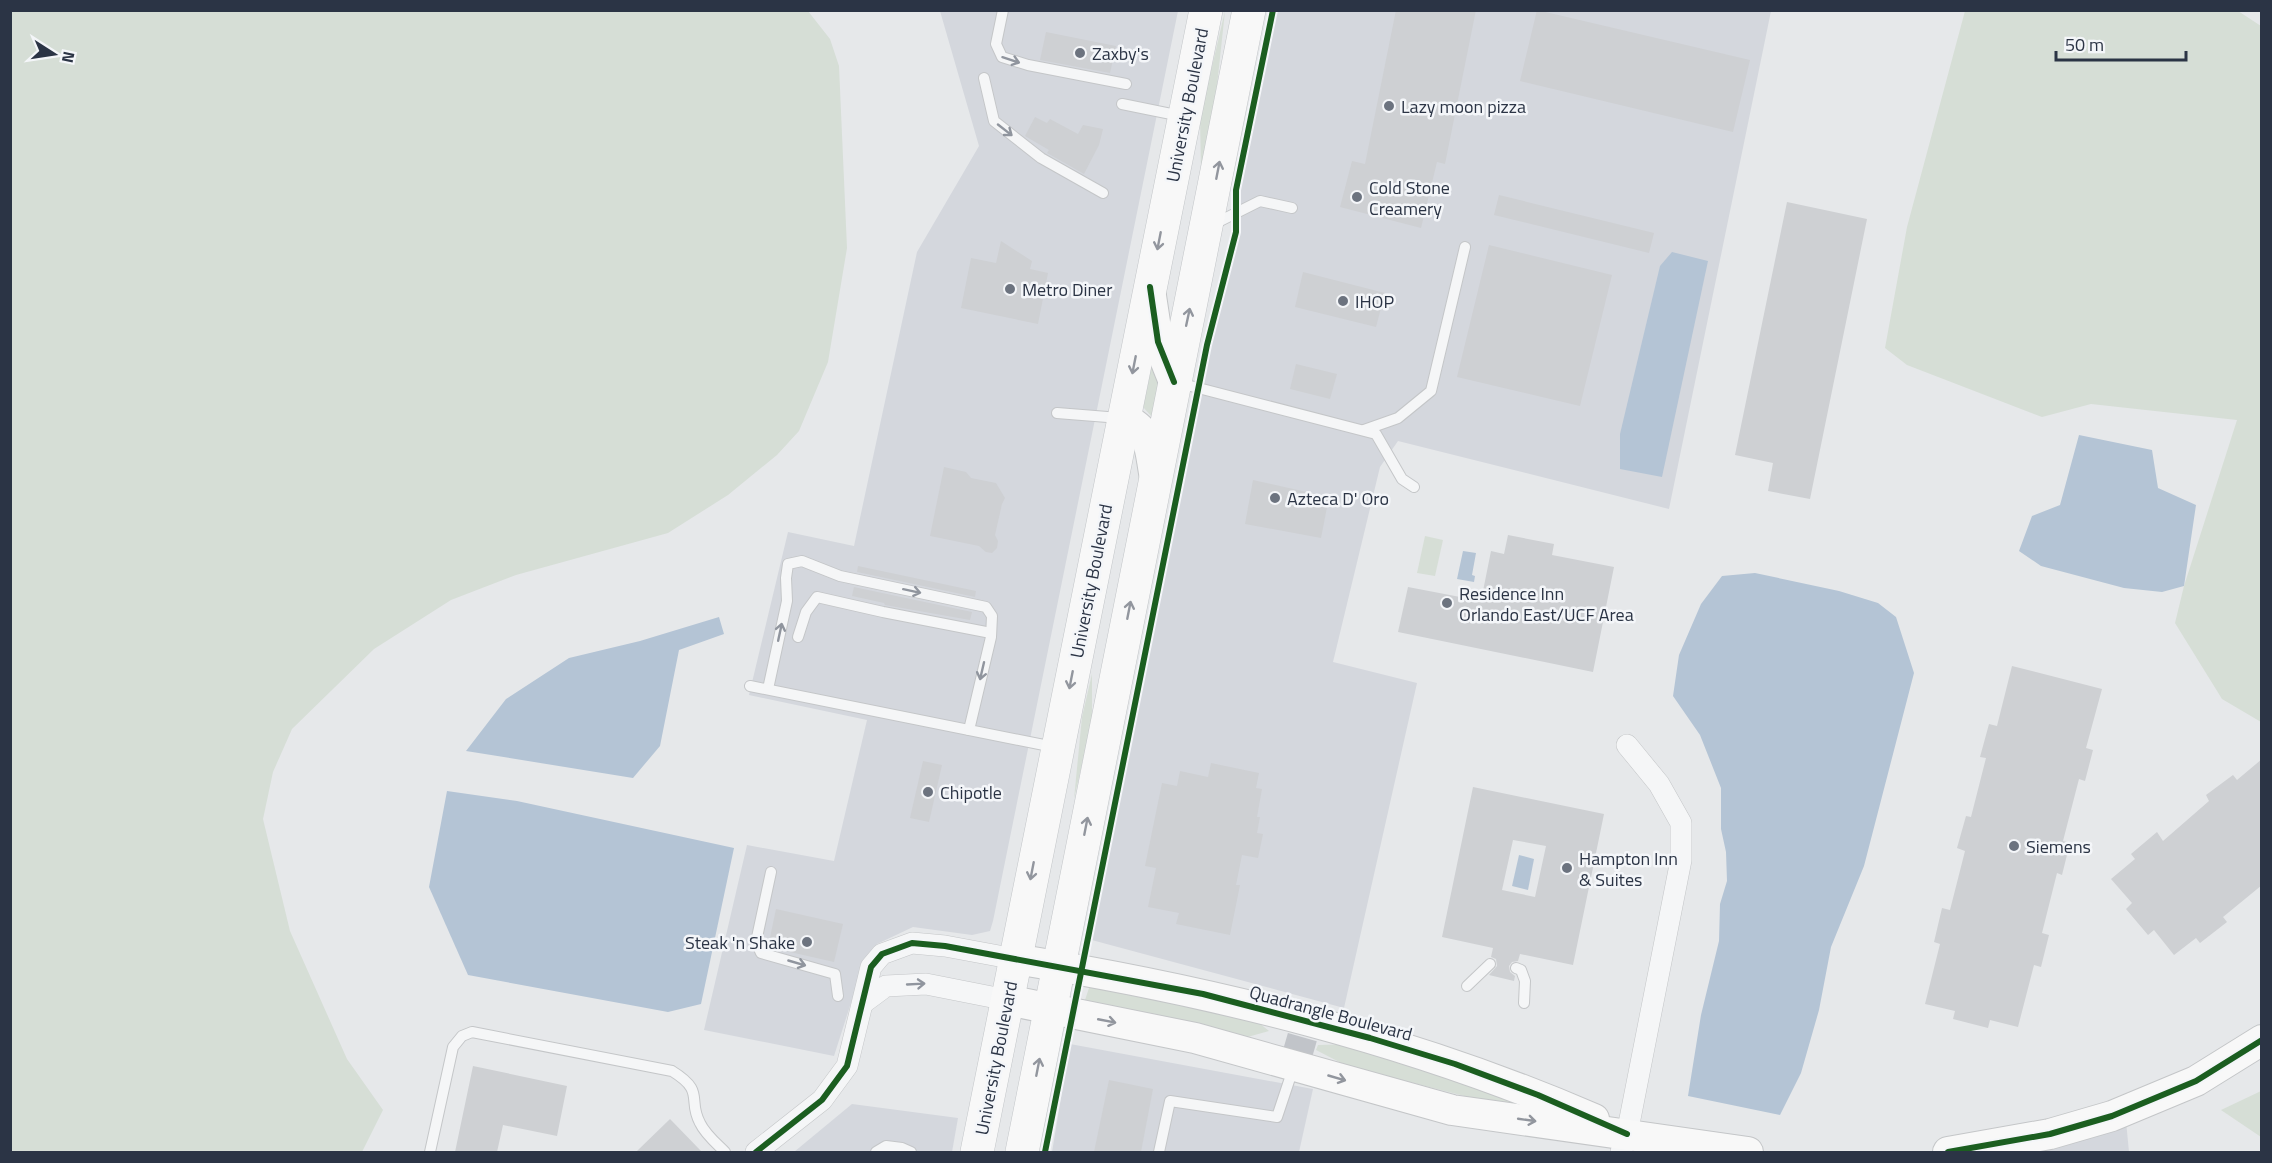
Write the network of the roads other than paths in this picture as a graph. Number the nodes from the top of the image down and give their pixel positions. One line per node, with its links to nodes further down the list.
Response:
1 (1003, 10): 5 (lane, one-way to 5)
2 (1206, 10): 7 (main road, University Boulevard)
3 (1249, 10): 10 (main road, one-way to 3)
4 (984, 78): 8 (lane, one-way to 8)
5 (1126, 84)
6 (1122, 104): 7 (lane)
7 (1184, 116): 12 (main road, University Boulevard, one-way to 12)
8 (1103, 193)
9 (1292, 208): 10 (lane)
10 (1206, 228): 13 (main road, one-way to 10)
11 (1465, 247): 16 (lane)
12 (1150, 287): 13 (street); 15 (main road, University Boulevard, one-way to 15)
13 (1174, 382): 16 (lane); 17 (main road)
14 (1057, 413): 15 (lane)
15 (1123, 418): 17 (street); 25 (main road, University Boulevard, one-way to 25)
16 (1364, 430): 18 (lane)
17 (1155, 478): 29 (main road, one-way to 17)
18 (1414, 487)
19 (991, 633): 20 (lane); 22 (lane, one-way to 19); 23 (lane, one-way to 23)
20 (798, 637)
21 (750, 686): 22 (lane)
22 (768, 689): 23 (lane)
23 (969, 730): 25 (lane)
24 (1627, 745): 39 (street)
25 (1057, 747): 27 (main road, University Boulevard, one-way to 27)
26 (771, 872): 32 (lane, one-way to 32)
27 (1015, 959): 29 (street, Quadrangle Boulevard); 33 (main road, University Boulevard); 34 (street)
28 (1490, 964): 31 (lane)
29 (1058, 966): 36 (main road); 39 (street, Quadrangle Boulevard)
30 (1516, 968): 35 (lane)
31 (1467, 987)
32 (838, 996)
33 (1007, 1000): 34 (street, one-way to 33); 36 (street, Quadrangle Boulevard); 45 (main road, University Boulevard)
34 (863, 1003): 42 (street)
35 (1524, 1003)
36 (1050, 1010): 38 (street, Quadrangle Boulevard, one-way to 38); 46 (main road, one-way to 36)
37 (2262, 1040): 49 (street)
38 (1294, 1066): 39 (street, Quadrangle Boulevard, one-way to 39); 47 (lane)
39 (1624, 1143): 48 (street, Quadrangle Boulevard)
40 (430, 1152): 41 (lane)
41 (725, 1152)
42 (756, 1152)
43 (876, 1152): 44 (lane)
44 (911, 1152)
45 (977, 1152)
46 (1022, 1152)
47 (1159, 1152)
48 (1748, 1152)
49 (1948, 1152)

